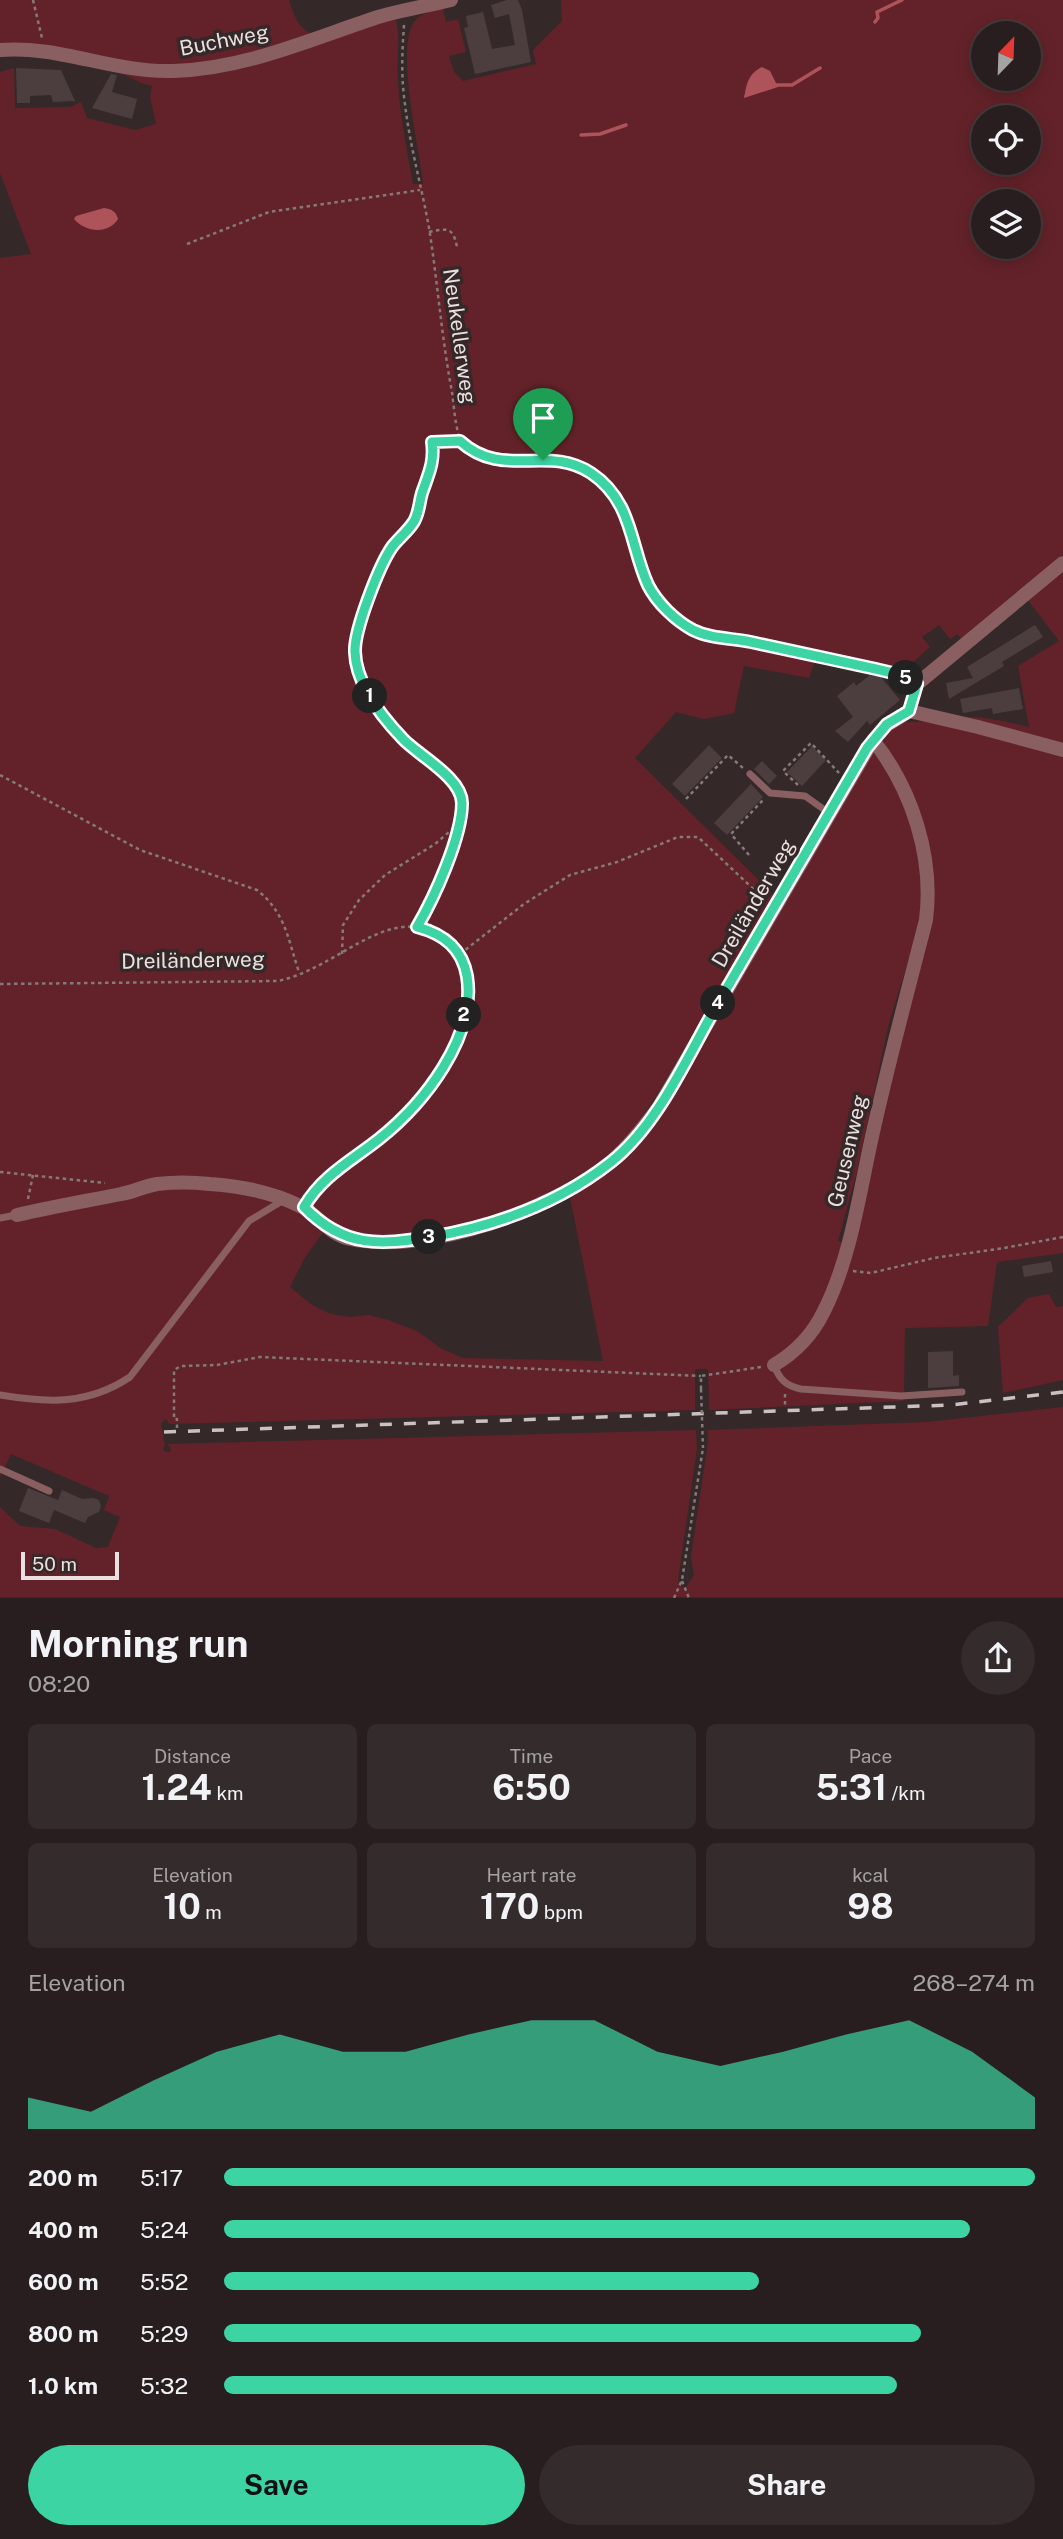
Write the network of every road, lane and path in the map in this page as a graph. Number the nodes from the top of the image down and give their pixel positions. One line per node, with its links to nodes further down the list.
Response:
1 (33, 0): 5 (path)
2 (450, 0): 3 (street, Buchweg)
3 (406, 11): 5 (street, Buchweg); 6 (path, Neukellerweg)
4 (0, 50): 5 (street, Buchweg)
5 (45, 50)
6 (420, 190): 7 (path, Neukellerweg); 8 (path)
7 (429, 232): 9 (path); 10 (path, Neukellerweg)
8 (187, 244)
9 (457, 247)
10 (460, 441): 12 (path); 23 (path)
11 (1063, 563): 12 (street)
12 (917, 684): 13 (street)
13 (909, 711): 14 (street, Dreiländerweg); 15 (street)
14 (873, 740): 18 (street, Dreiländerweg); 41 (street, Geusenweg)
15 (1063, 750)
16 (750, 774): 19 (lane); 21 (path)
17 (0, 775): 29 (path)
18 (849, 780): 20 (path); 22 (street, Dreiländerweg)
19 (770, 793): 20 (lane); 24 (path)
20 (805, 796): 22 (lane)
21 (686, 799)
22 (830, 813): 25 (street, Dreiländerweg)
23 (458, 824): 26 (path); 27 (path)
24 (749, 855)
25 (775, 908): 28 (path); 35 (street, Dreiländerweg)
26 (417, 927): 27 (path, Dreiländerweg); 28 (path)
27 (342, 954): 29 (path, Dreiländerweg)
28 (460, 954): 35 (path)
29 (299, 972): 30 (path, Dreiländerweg)
30 (0, 984)
31 (0, 1172): 32 (path)
32 (33, 1175): 33 (path); 36 (path)
33 (115, 1184)
34 (283, 1200): 35 (street); 36 (street); 44 (lane)
35 (304, 1207)
36 (33, 1211): 37 (street)
37 (17, 1214): 38 (lane)
38 (0, 1218)
39 (1063, 1237): 40 (path)
40 (861, 1273)
41 (774, 1365): 42 (path); 43 (lane)
42 (701, 1377): 45 (path); 48 (path, bridge)
43 (962, 1392)
44 (0, 1395)
45 (177, 1428)
46 (0, 1469): 47 (lane)
47 (49, 1491)
48 (681, 1580): 49 (path); 50 (path)
49 (674, 1598)
50 (689, 1598)

